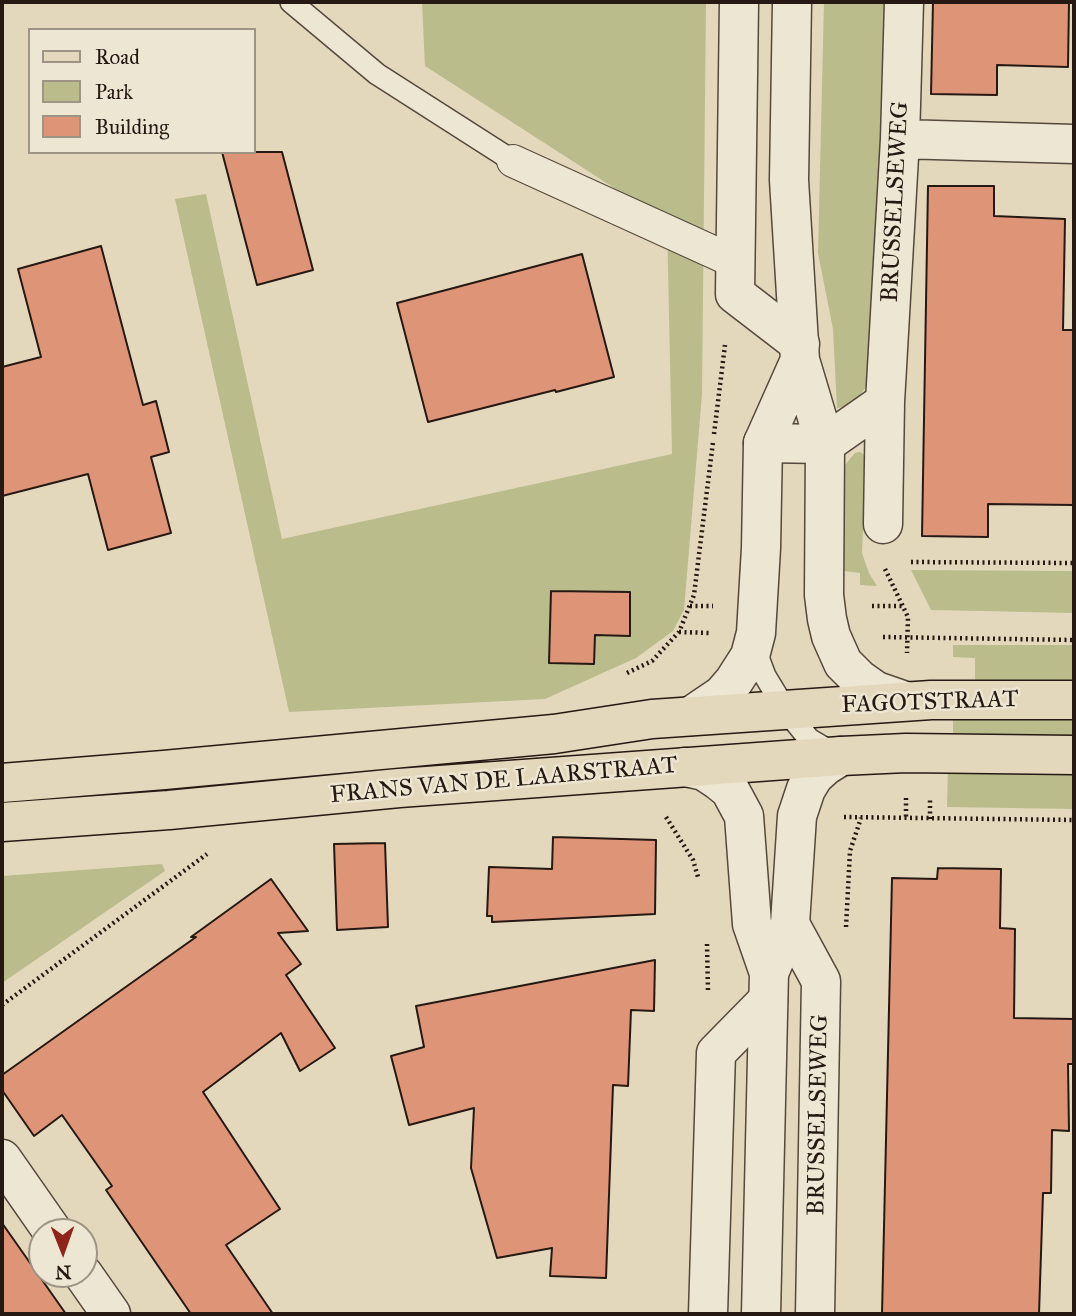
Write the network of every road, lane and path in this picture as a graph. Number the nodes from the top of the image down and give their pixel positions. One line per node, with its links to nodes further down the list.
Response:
1 (291, 2): 7 (lane)
2 (739, 2): 8 (street)
3 (792, 2): 9 (street)
4 (904, 2): 5 (street, BRUSSELSEWEG)
5 (900, 139): 6 (street); 10 (street, BRUSSELSEWEG)
6 (1074, 144)
7 (513, 162): 8 (street)
8 (735, 278): 9 (street); 18 (path)
9 (800, 352): 11 (street); 12 (street)
10 (884, 402): 12 (street); 13 (street, BRUSSELSEWEG)
11 (763, 443): 12 (street); 16 (street)
12 (825, 444): 20 (street)
13 (883, 524): 14 (path)
14 (882, 562): 15 (path); 17 (path)
15 (1074, 563)
16 (756, 634): 21 (lane); 22 (street)
17 (1074, 640)
18 (618, 677)
19 (1074, 700): 20 (main road, FAGOTSTRAAT)
20 (905, 701): 21 (main road, FAGOTSTRAAT)
21 (785, 709): 22 (main road, FRANS VAN DE LAARSTRAAT); 24 (lane)
22 (691, 716): 26 (main road, FRANS VAN DE LAARSTRAAT)
23 (1074, 755): 24 (main road, FAGOTSTRAAT)
24 (841, 756): 25 (main road, FRANS VAN DE LAARSTRAAT); 32 (street)
25 (685, 766): 29 (main road, FRANS VAN DE LAARSTRAAT); 35 (street)
26 (2, 783)
27 (665, 816): 31 (path)
28 (1074, 820): 34 (path)
29 (2, 822)
30 (208, 846): 36 (path)
31 (700, 885)
32 (790, 924): 34 (street, BRUSSELSEWEG); 35 (street)
33 (706, 937): 37 (path)
34 (821, 981): 44 (street, BRUSSELSEWEG)
35 (768, 987): 37 (street); 43 (street)
36 (2, 1005)
37 (716, 1053): 42 (street)
38 (2, 1159): 39 (street)
39 (43, 1218)
40 (93, 1288): 41 (street)
41 (111, 1314)
42 (708, 1314)
43 (761, 1314)
44 (815, 1314)

